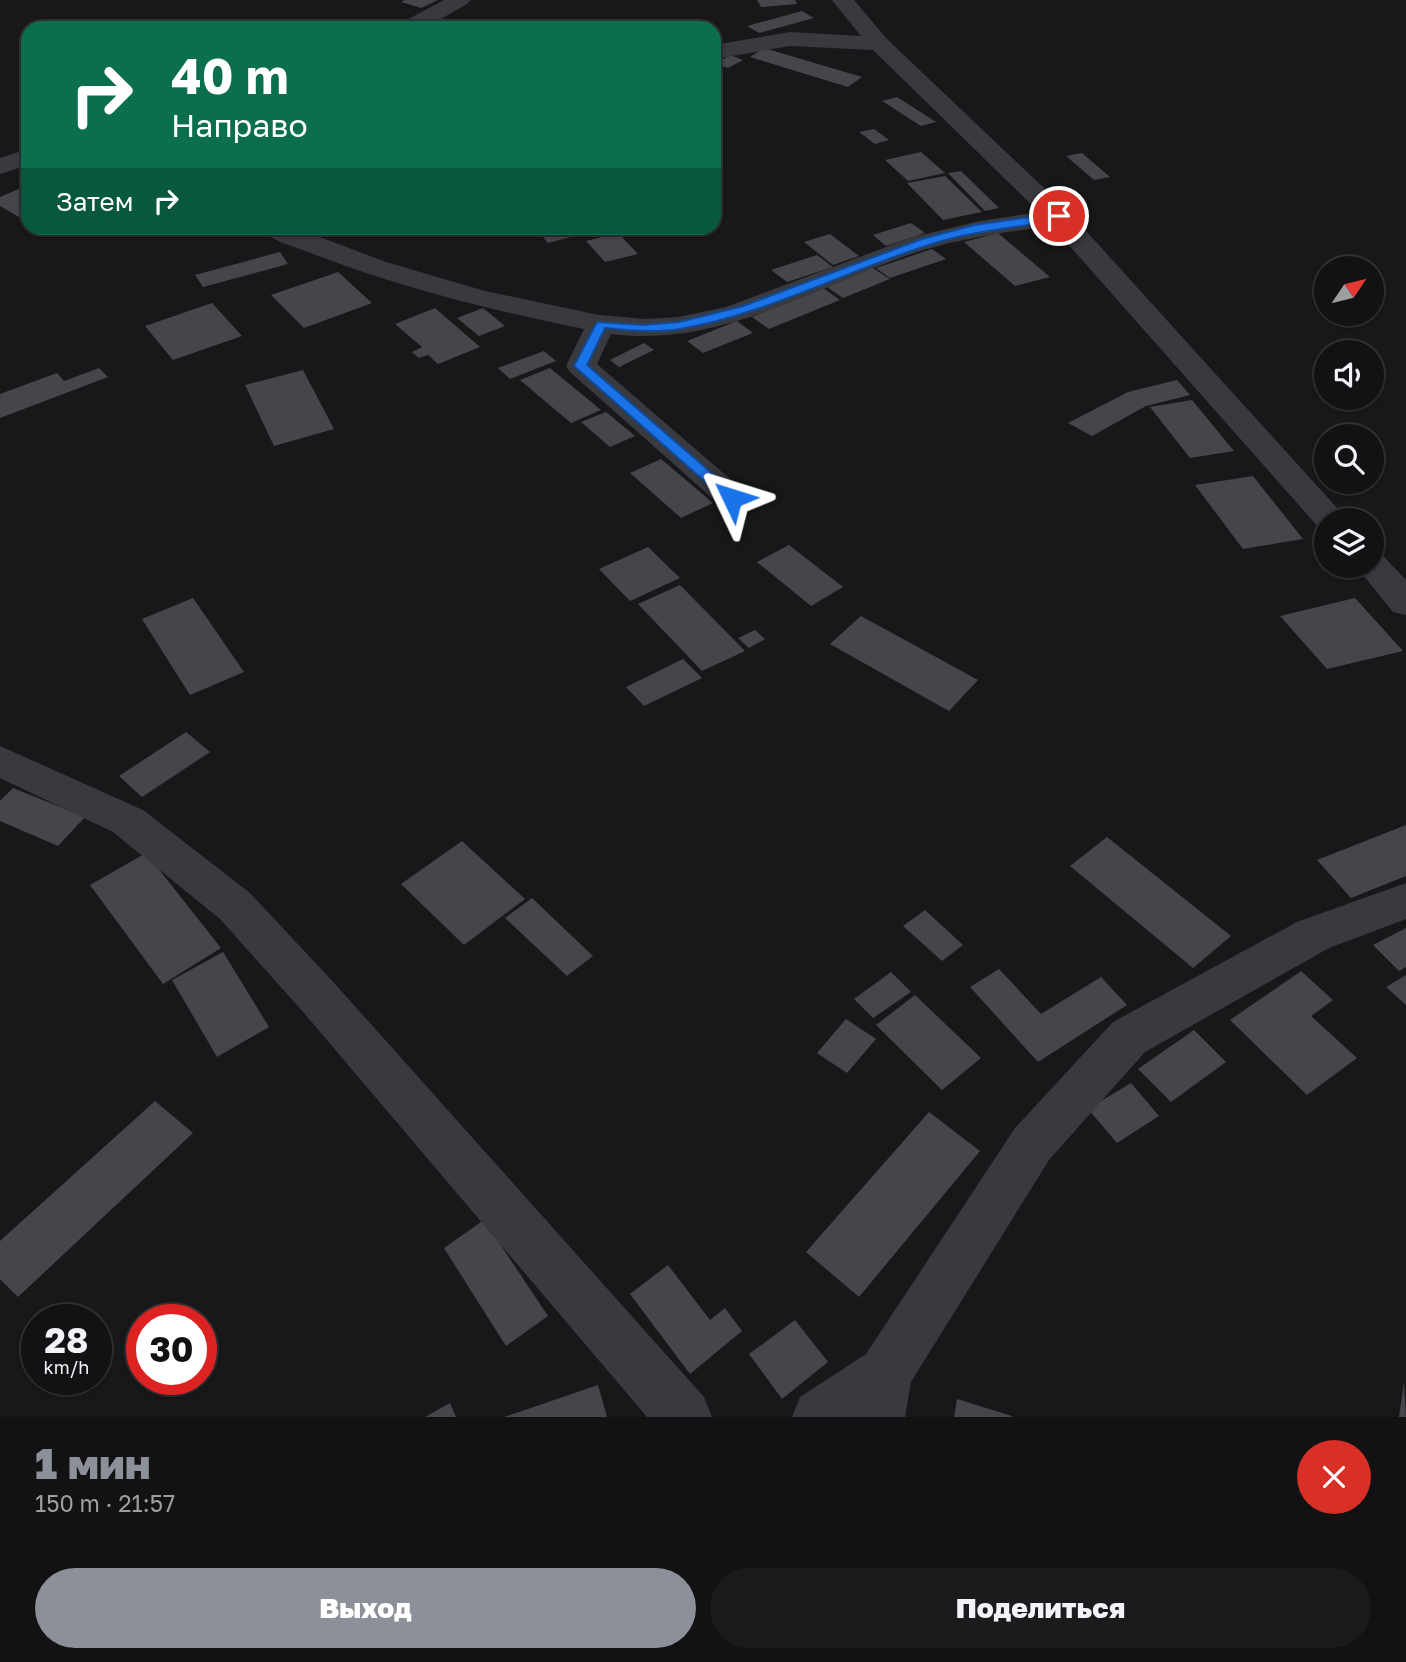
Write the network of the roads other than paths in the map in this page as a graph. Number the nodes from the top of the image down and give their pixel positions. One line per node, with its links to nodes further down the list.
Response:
1 (460, 0): 3 (street)
2 (843, 0): 4 (street)
3 (422, 21)
4 (879, 44): 5 (street); 8 (street)
5 (721, 51)
6 (21, 158): 7 (street)
7 (0, 166)
8 (1059, 216): 10 (street); 12 (street)
9 (293, 235): 10 (street)
10 (601, 324): 11 (street)
11 (732, 498)
12 (1320, 508)
13 (1384, 578): 14 (street)
14 (1406, 603)
15 (0, 761): 18 (street)
16 (1406, 901): 17 (street)
17 (881, 1395): 19 (street)
18 (684, 1417)
19 (820, 1417)

